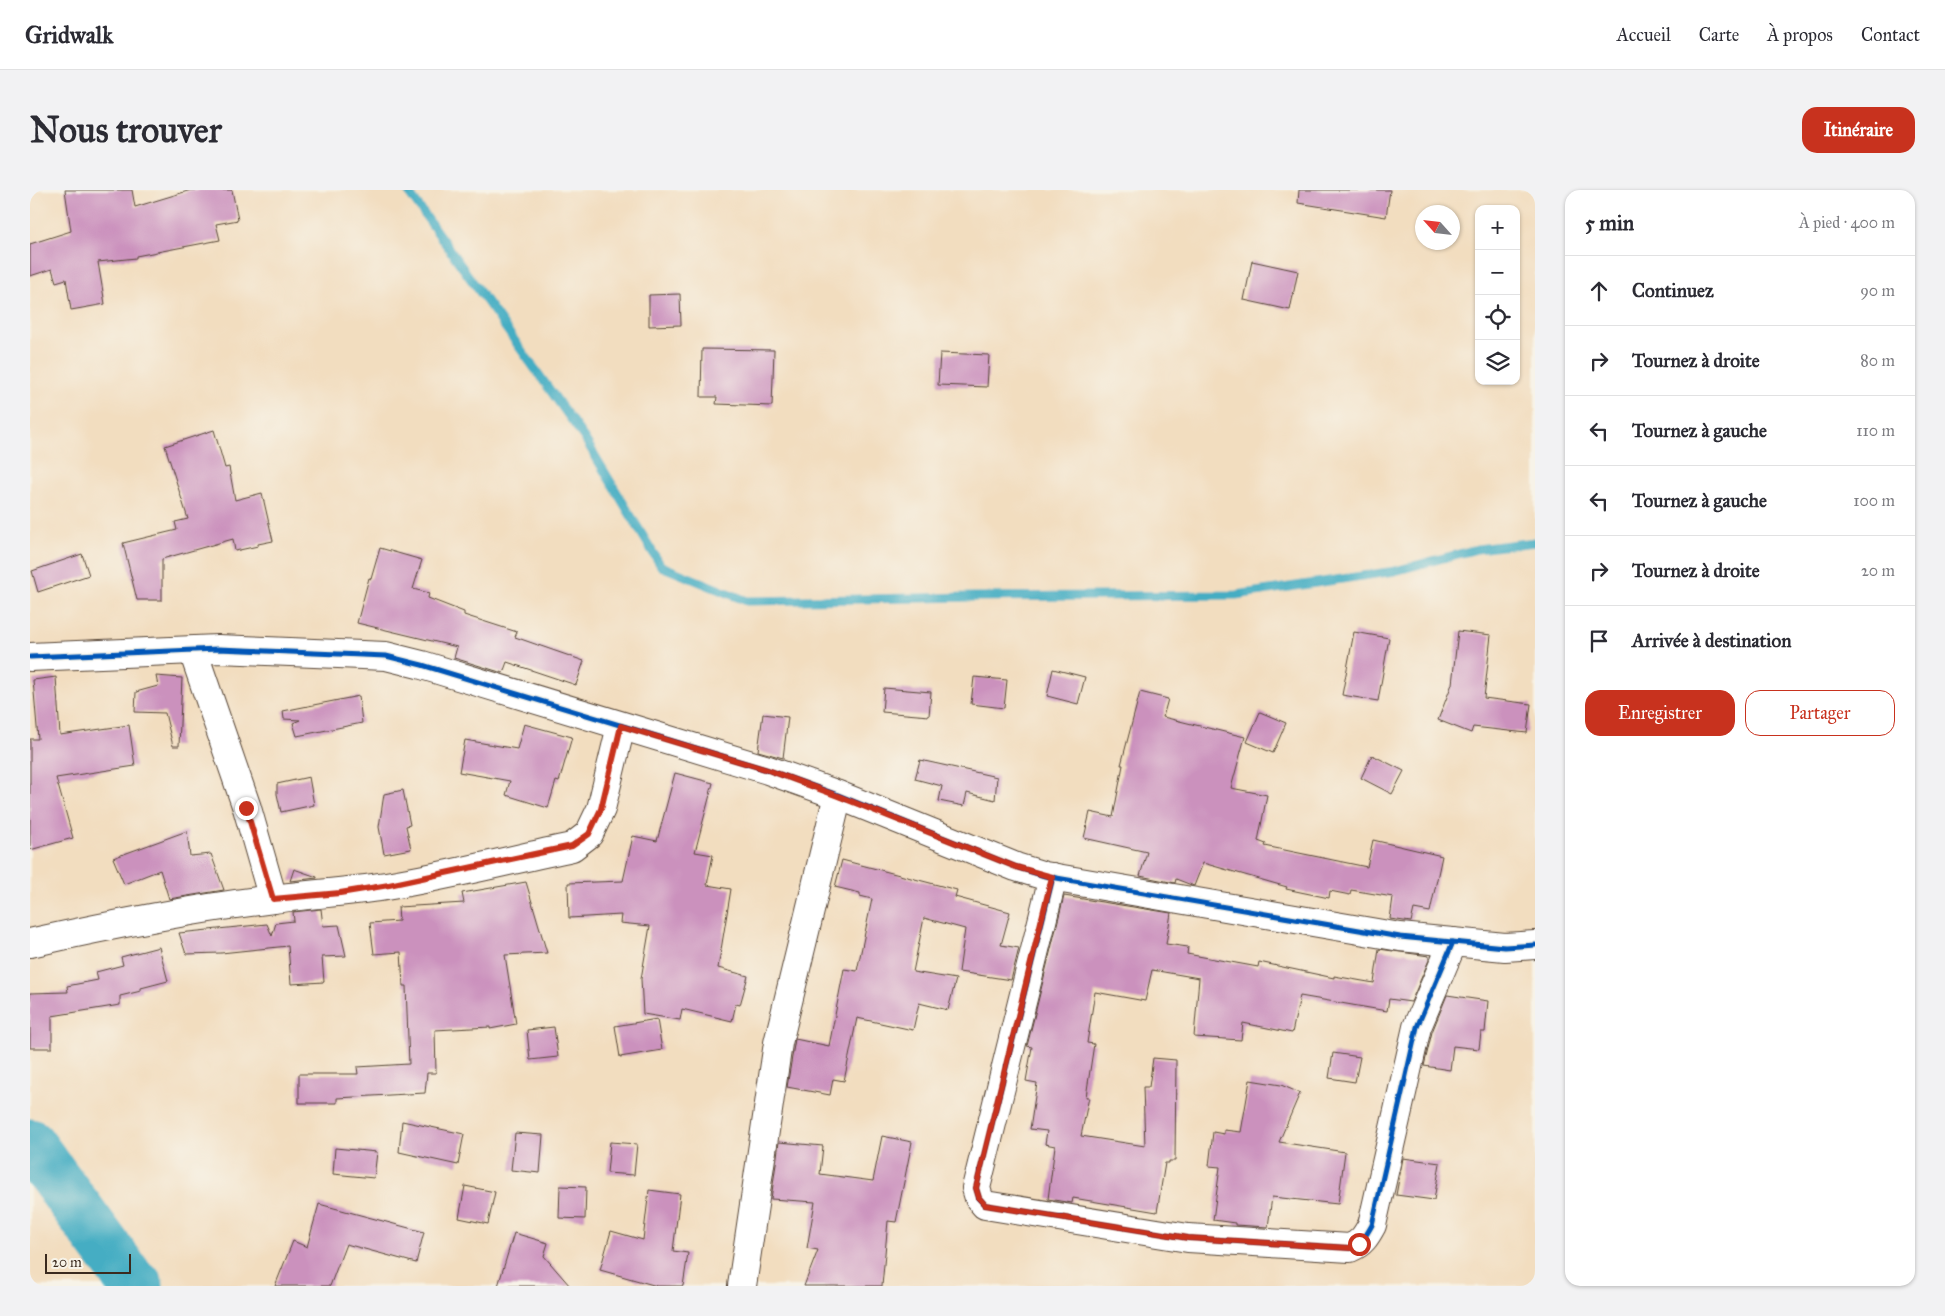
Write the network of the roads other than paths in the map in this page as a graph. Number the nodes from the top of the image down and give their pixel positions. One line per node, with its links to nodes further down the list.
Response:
1 (193, 651): 2 (street); 3 (street); 6 (street)
2 (30, 657)
3 (621, 726): 4 (street); 6 (street)
4 (838, 796): 5 (street); 10 (street)
5 (1052, 877): 7 (street); 7 (street)
6 (273, 899): 8 (street)
7 (1453, 942): 9 (street)
8 (30, 943)
9 (1535, 945)
10 (742, 1286)

